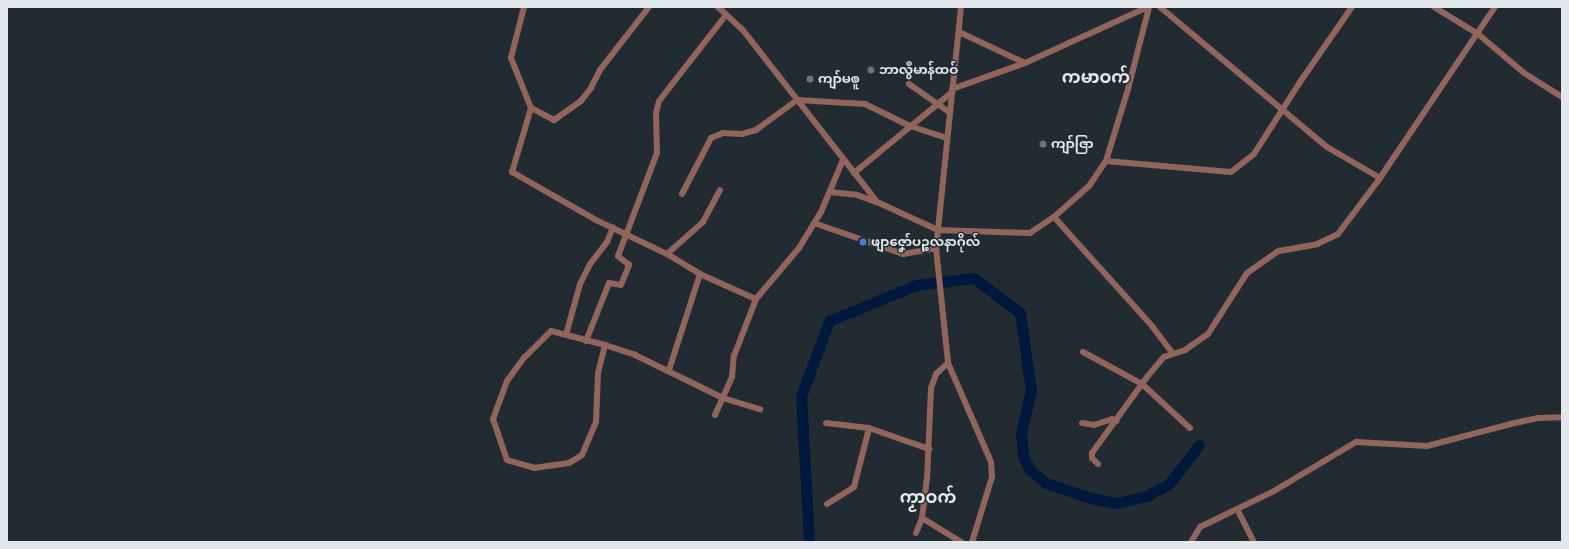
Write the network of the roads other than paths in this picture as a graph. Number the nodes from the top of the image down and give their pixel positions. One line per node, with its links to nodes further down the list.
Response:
1 (524, 7): 19 (street)
2 (649, 7): 19 (street)
3 (718, 7): 10 (street)
4 (961, 7): 11 (street)
5 (1149, 7): 13 (street); 25 (street)
6 (1160, 7): 20 (street)
7 (1352, 7): 20 (street)
8 (1434, 7): 12 (street)
9 (1495, 7): 12 (street)
10 (726, 15): 17 (street); 36 (street)
11 (959, 32): 13 (street); 15 (street)
12 (1478, 34): 16 (street); 27 (street)
13 (1025, 63): 15 (street)
14 (909, 84): 18 (street)
15 (952, 91): 18 (street); 21 (street)
16 (1562, 97)
17 (797, 100): 22 (street); 24 (street); 30 (street)
18 (936, 104): 21 (street); 22 (street)
19 (531, 108): 34 (street)
20 (1282, 109): 25 (street); 27 (street)
21 (949, 112): 23 (street)
22 (910, 126): 23 (street); 26 (street)
23 (947, 138): 35 (street)
24 (843, 160): 26 (street); 29 (street)
25 (1106, 161): 32 (street)
26 (854, 173): 31 (street)
27 (1380, 178): 45 (street)
28 (720, 190): 38 (street)
29 (830, 192): 31 (street); 33 (street)
30 (682, 194)
31 (877, 202): 35 (street)
32 (1054, 217): 35 (street); 45 (street)
33 (814, 223): 37 (street); 40 (street)
34 (613, 227): 36 (street); 41 (street)
35 (938, 230): 37 (street)
36 (628, 234): 38 (street); 42 (street)
37 (936, 248): 46 (street)
38 (667, 254): 39 (street)
39 (700, 274): 40 (street); 47 (street)
40 (756, 299): 49 (street)
41 (567, 331)
42 (586, 341): 43 (street); 43 (street)
43 (604, 345): 47 (street)
44 (1083, 352): 48 (street)
45 (1172, 354): 48 (street)
46 (948, 363): 58 (street); 65 (street)
47 (669, 370): 49 (street)
48 (1142, 384): 53 (street); 57 (street)
49 (723, 398): 50 (street); 51 (street)
50 (760, 408)
51 (716, 416)
52 (1562, 417): 61 (street)
53 (1116, 421): 55 (street); 59 (street)
54 (826, 423): 56 (street)
55 (1082, 423)
56 (869, 428): 58 (street); 60 (street)
57 (1190, 428)
58 (929, 449): 62 (street)
59 (1098, 464)
60 (827, 504)
61 (1237, 509): 66 (street); 67 (street)
62 (922, 518): 63 (street); 64 (street)
63 (916, 533)
64 (961, 542)
65 (972, 542)
66 (1191, 542)
67 (1254, 542)

